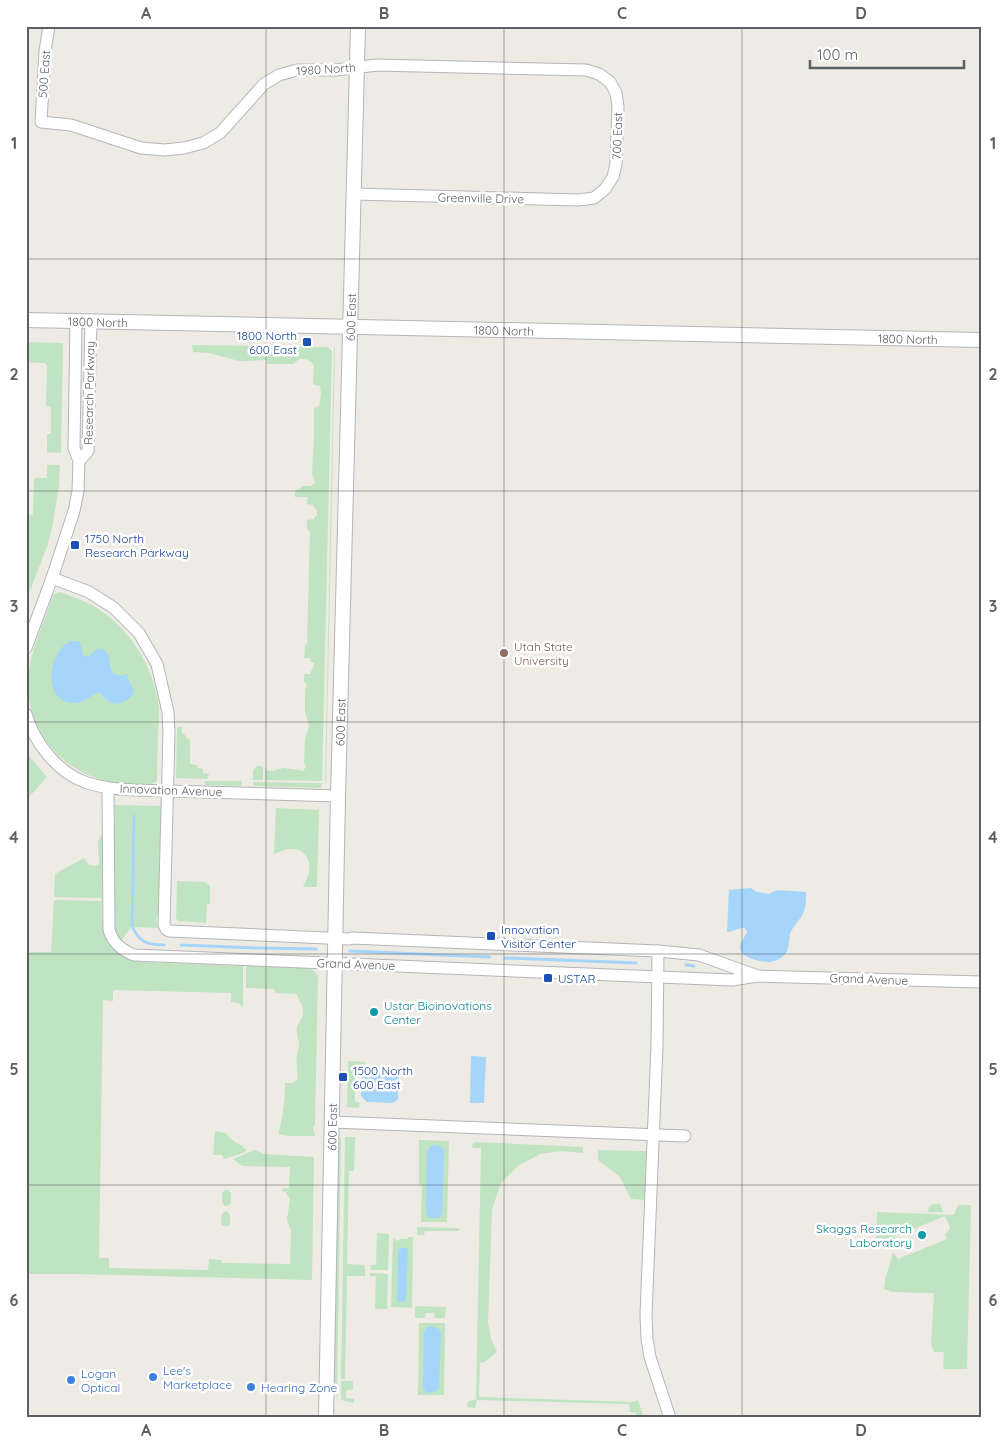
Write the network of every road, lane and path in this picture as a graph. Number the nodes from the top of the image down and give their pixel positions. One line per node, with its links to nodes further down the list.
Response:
1 (49, 26): 5 (street, 500 East)
2 (358, 26): 3 (street, 600 East)
3 (357, 67): 4 (street, 1980 North); 5 (street, 1980 North); 7 (street, 600 East)
4 (610, 82): 6 (street, 700 East)
5 (41, 122)
6 (605, 189): 7 (street, Greenville Drive)
7 (354, 194): 11 (street, 600 East)
8 (26, 320): 9 (street, 1800 North)
9 (76, 321): 10 (street, 1800 North); 13 (street, Research Parkway)
10 (90, 321): 11 (street, 1800 North); 13 (street, Research Parkway)
11 (351, 327): 12 (street, 1800 North); 20 (street, 600 East)
12 (981, 340)
13 (79, 461): 14 (street, Research Parkway)
14 (52, 578): 15 (street, Research Parkway); 19 (street)
15 (26, 648)
16 (26, 714): 17 (street)
17 (30, 736): 18 (street, Innovation Avenue)
18 (108, 788): 19 (street, Innovation Avenue); 23 (street, Grand Avenue)
19 (168, 791): 20 (street, Innovation Avenue); 21 (street, Grand Avenue)
20 (338, 796): 21 (street, 600 East)
21 (335, 938): 22 (street, Grand Avenue); 23 (street, 600 East)
22 (658, 951): 24 (street, Grand Avenue); 25 (street)
23 (335, 964): 25 (street, Grand Avenue); 27 (street, 600 East)
24 (757, 976): 25 (street, Grand Avenue); 26 (street, Grand Avenue)
25 (658, 977): 28 (street)
26 (981, 982)
27 (332, 1122): 28 (street); 30 (street, 600 East)
28 (654, 1134): 29 (street); 31 (street)
29 (685, 1136)
30 (326, 1418)
31 (670, 1418)

